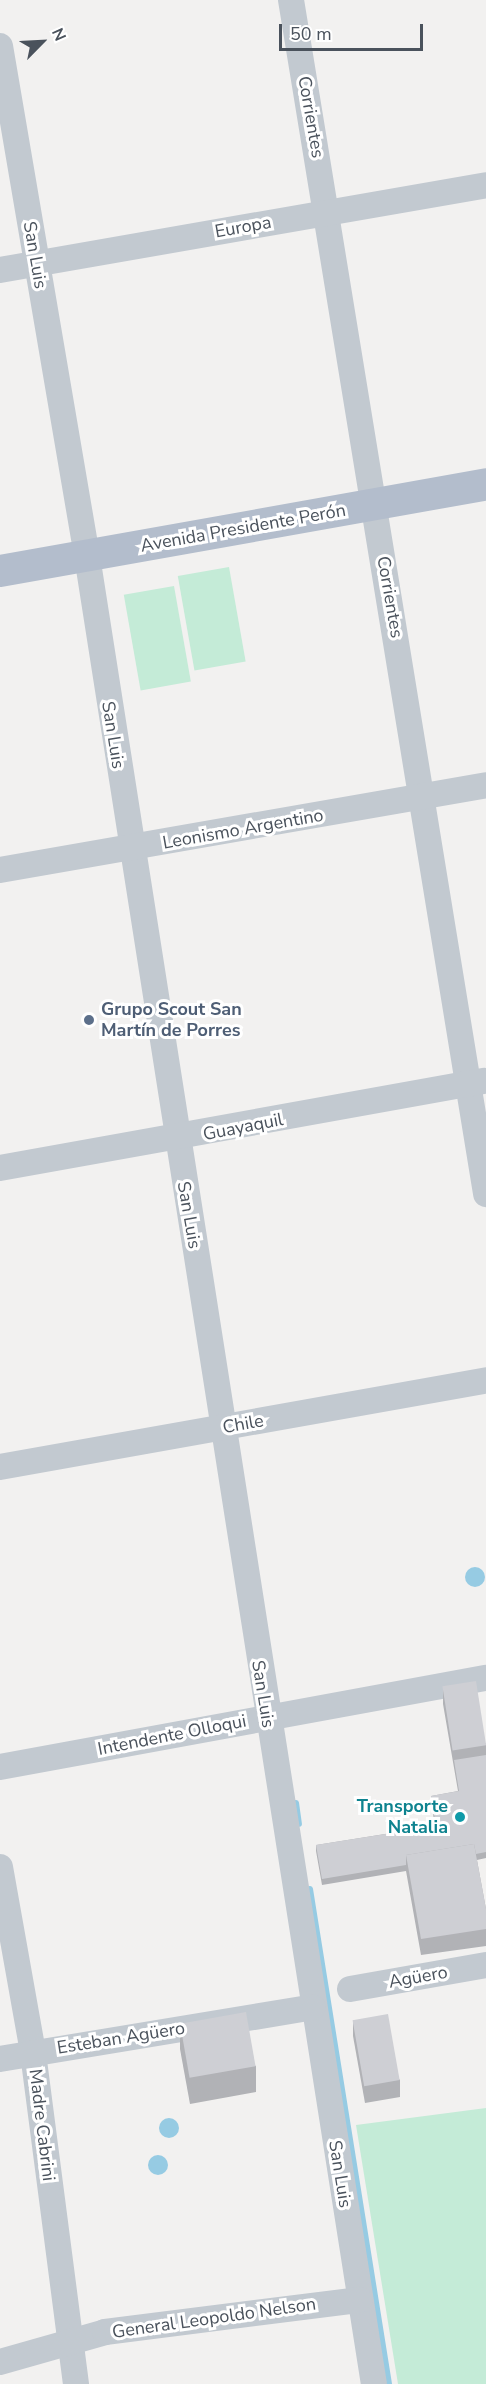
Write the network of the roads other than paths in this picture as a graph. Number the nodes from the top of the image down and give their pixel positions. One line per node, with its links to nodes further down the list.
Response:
1 (291, 0): 4 (street, Corrientes)
2 (0, 46): 5 (street, San Luis)
3 (486, 185): 4 (street, Europa)
4 (328, 212): 5 (street, Europa); 8 (street, Corrientes)
5 (36, 264): 6 (street, Europa); 9 (street, San Luis)
6 (0, 270)
7 (486, 484): 8 (main road, Avenida Presidente Perón)
8 (375, 504): 9 (main road, Avenida Presidente Perón); 12 (street, Corrientes)
9 (87, 556): 10 (main road, Avenida Presidente Perón); 13 (street, San Luis)
10 (0, 572)
11 (486, 785): 12 (street, Leonismo Argentino)
12 (424, 796): 13 (street, Leonismo Argentino); 15 (street, Corrientes)
13 (130, 848): 14 (street, Leonismo Argentino); 16 (street, San Luis)
14 (0, 870)
15 (477, 1083): 16 (street, Guayaquil); 18 (street, Corrientes)
16 (176, 1139): 17 (street, Guayaquil); 20 (street, San Luis)
17 (0, 1168)
18 (486, 1194)
19 (486, 1380): 20 (street, Chile)
20 (227, 1427): 21 (street, Chile); 23 (street, San Luis)
21 (0, 1467)
22 (486, 1678): 23 (street, Intendente Olloqui)
23 (279, 1715): 24 (street, Intendente Olloqui); 28 (street, San Luis)
24 (0, 1767)
25 (0, 1867): 29 (street, Madre Cabrini)
26 (486, 1965): 27 (street, Agüero)
27 (350, 1989)
28 (313, 2007): 29 (street, Esteban Agüero); 31 (street, San Luis)
29 (33, 2053): 30 (street, Esteban Agüero); 32 (street, Madre Cabrini)
30 (0, 2059)
31 (360, 2300): 32 (street, General Leopoldo Nelson); 35 (street, San Luis)
32 (70, 2342): 33 (street, General Leopoldo Nelson); 34 (street, Madre Cabrini)
33 (0, 2362)
34 (76, 2384)
35 (374, 2384)

